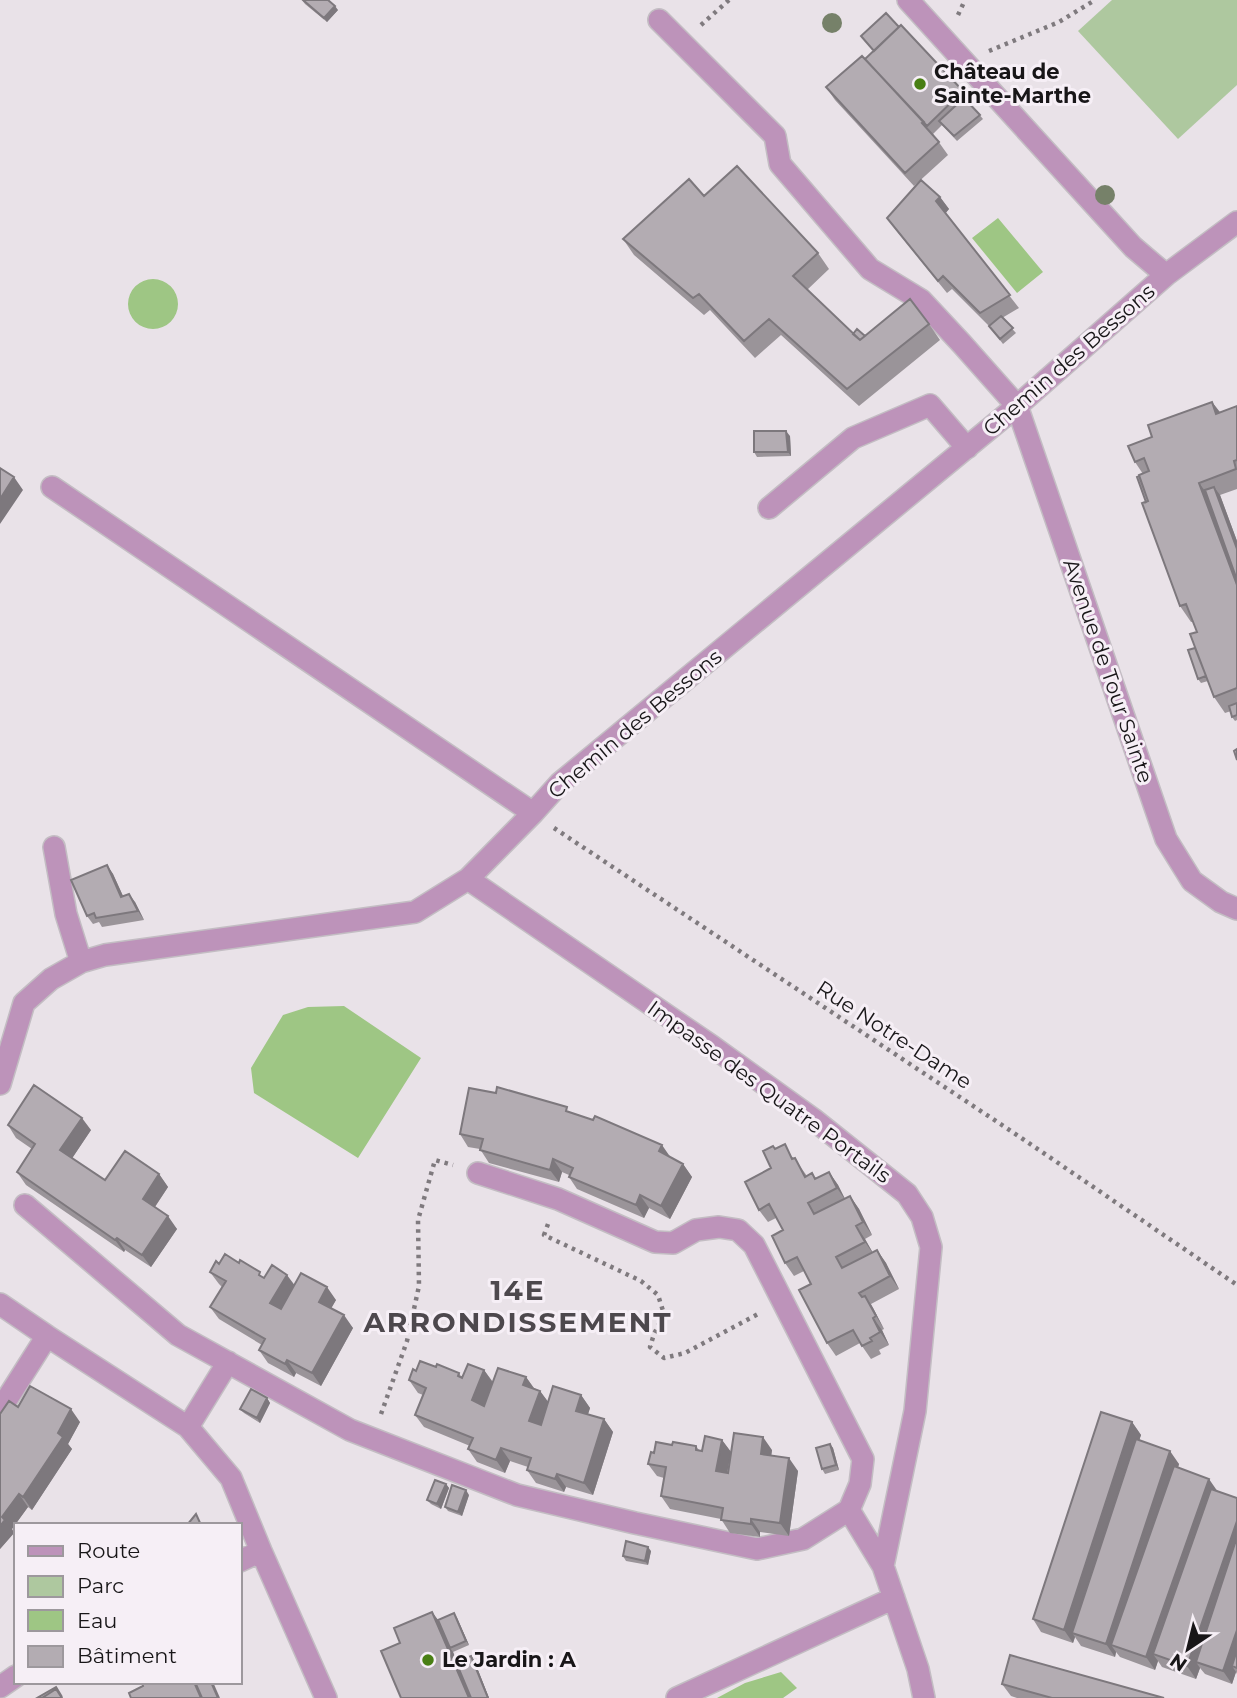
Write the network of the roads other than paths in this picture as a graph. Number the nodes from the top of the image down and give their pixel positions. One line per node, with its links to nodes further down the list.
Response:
1 (908, 0): 4 (street)
2 (659, 20): 5 (street)
3 (1237, 222): 4 (street, Chemin des Bessons)
4 (1166, 275): 5 (street, Chemin des Bessons)
5 (1017, 406): 6 (street, Chemin des Bessons); 12 (street, Avenue de Tour Sainte)
6 (967, 448): 8 (street); 9 (street, Chemin des Bessons)
7 (52, 486): 9 (street)
8 (768, 508)
9 (533, 813): 11 (street, Chemin des Bessons)
10 (54, 847): 13 (street)
11 (468, 879): 13 (street, Chemin des Bessons); 25 (street, Impasse des Quatre Portails)
12 (1237, 909)
13 (81, 962): 14 (street, Chemin des Bessons)
14 (0, 1084)
15 (478, 1174): 22 (street)
16 (25, 1205): 19 (street)
17 (0, 1304): 18 (street)
18 (47, 1336): 20 (street); 21 (street)
19 (228, 1362): 21 (street); 22 (street)
20 (0, 1410)
21 (188, 1427): 23 (street)
22 (849, 1510): 25 (street)
23 (261, 1551): 24 (street); 27 (street)
24 (242, 1560)
25 (883, 1566): 26 (street)
26 (894, 1598): 28 (street); 29 (street)
27 (326, 1698)
28 (677, 1698)
29 (925, 1698)

